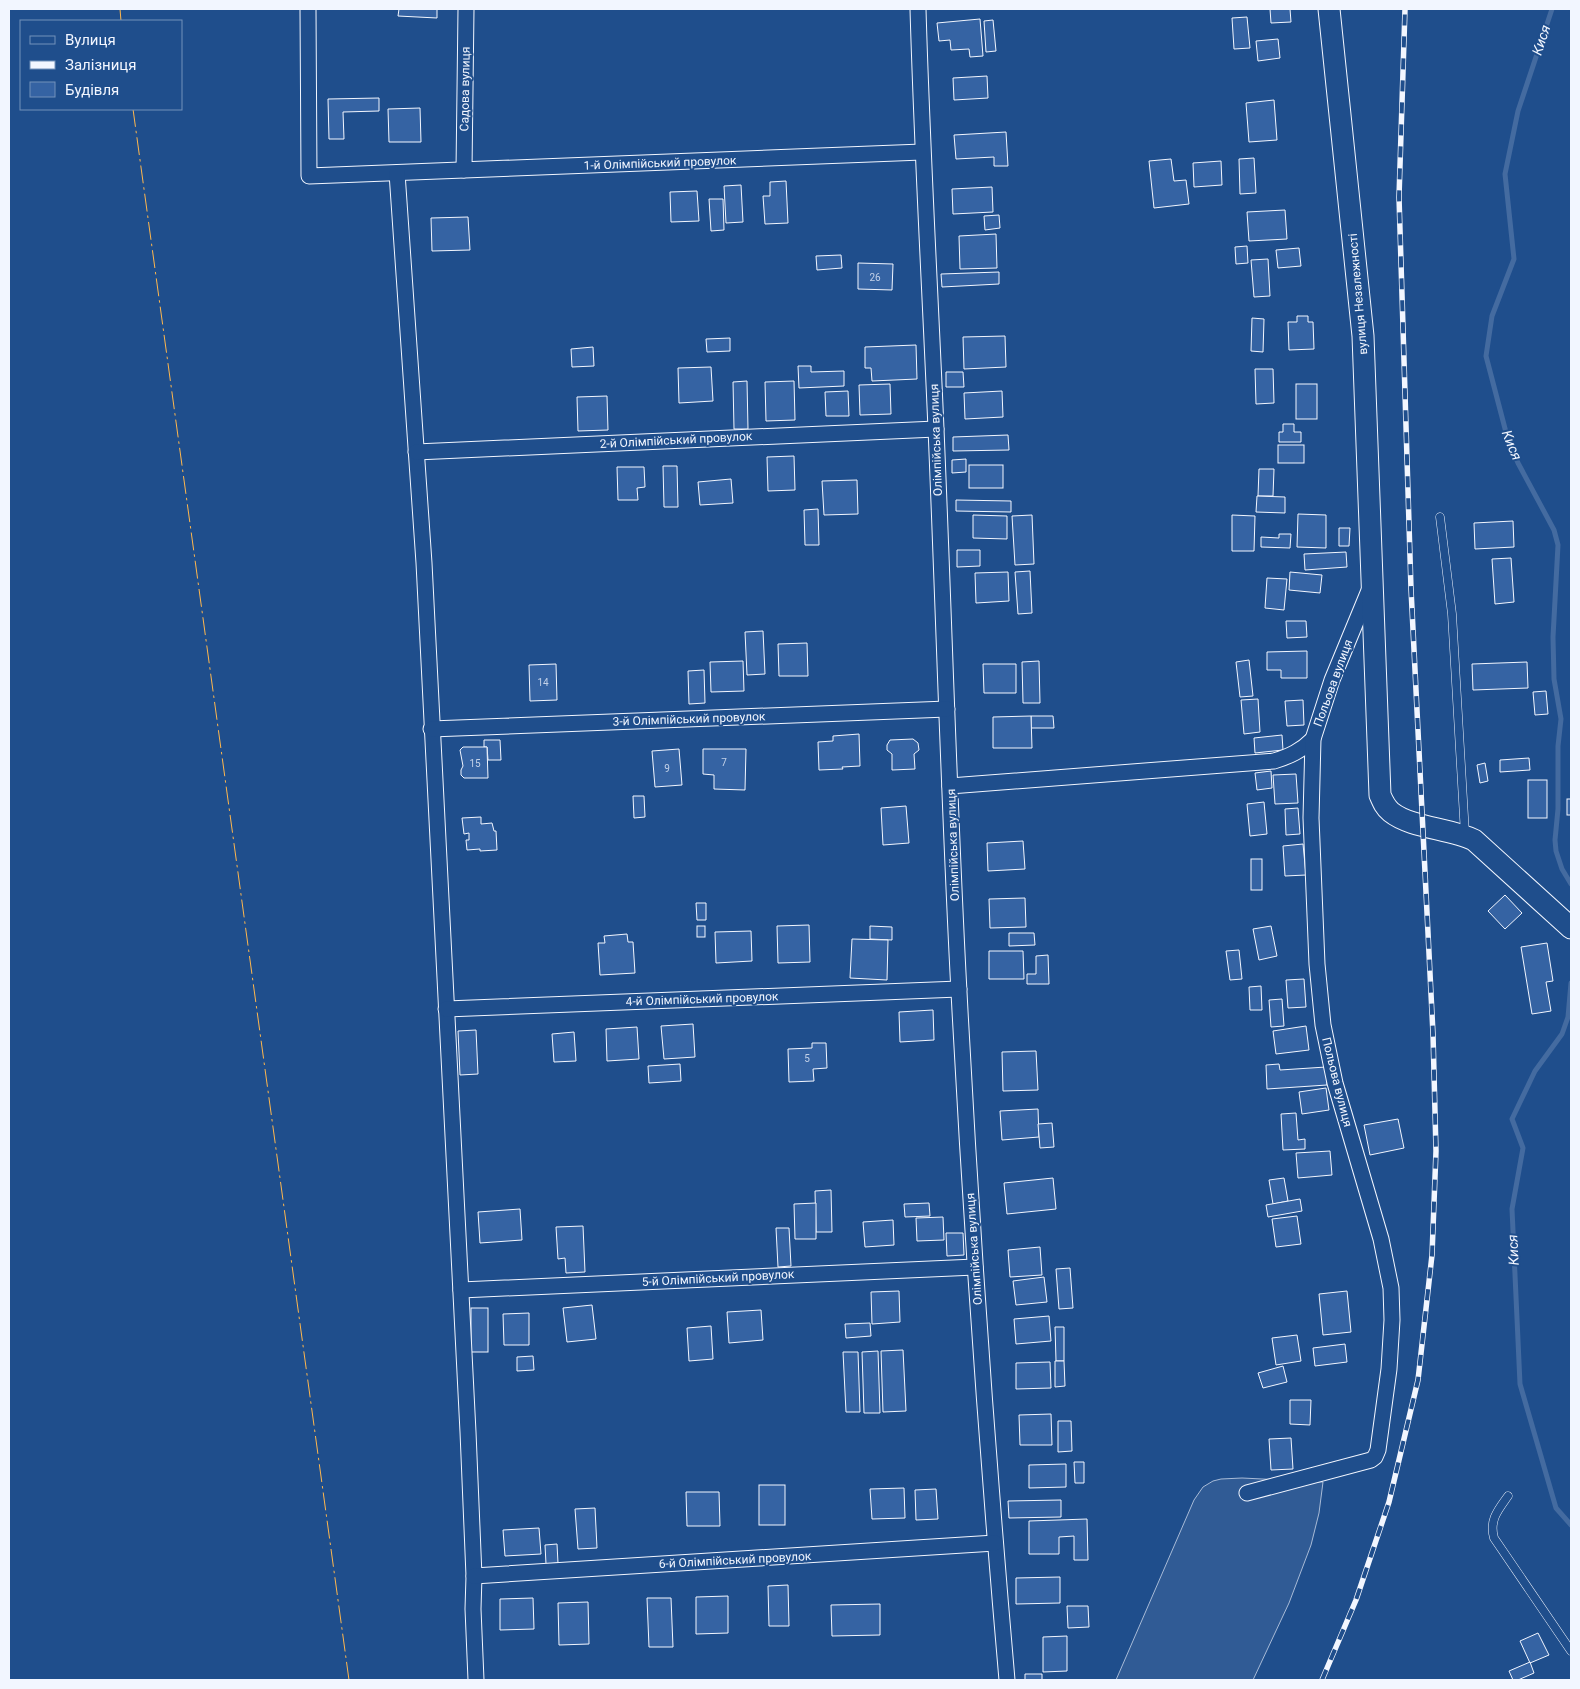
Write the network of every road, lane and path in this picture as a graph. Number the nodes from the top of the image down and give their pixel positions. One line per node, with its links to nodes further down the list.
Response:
1 (308, 9): 7 (street, 1-й Олімпійський провулок)
2 (466, 9): 6 (street, Садова вулиця)
3 (918, 9): 5 (street, Олімпійська вулиця)
4 (1329, 9): 11 (street, вулиця Незалежності)
5 (922, 152): 6 (street, 1-й Олімпійський провулок); 8 (street, Олімпійська вулиця)
6 (464, 170): 7 (street, 1-й Олімпійський провулок)
7 (397, 173): 9 (street)
8 (936, 428): 9 (street, 2-й Олімпійський провулок); 12 (street, Олімпійська вулиця)
9 (416, 452): 13 (street)
10 (1440, 517): 16 (lane)
11 (1373, 580): 14 (street, Польова вулиця); 16 (street, вулиця Незалежності)
12 (946, 709): 13 (street, 3-й Олімпійський провулок); 15 (street, Олімпійська вулиця)
13 (431, 729): 19 (street)
14 (1313, 739): 15 (street); 22 (street, Польова вулиця)
15 (950, 786): 18 (street, Олімпійська вулиця)
16 (1465, 836): 17 (street)
17 (1570, 927)
18 (959, 989): 19 (street, 4-й Олімпійський провулок); 20 (street, Олімпійська вулиця)
19 (446, 1009): 21 (street)
20 (975, 1267): 21 (street, 5-й Олімпійський провулок); 24 (street, Олімпійська вулиця)
21 (461, 1290): 25 (street)
22 (1247, 1492)
23 (1508, 1496): 26 (lane)
24 (995, 1543): 25 (street, 6-й Олімпійський провулок); 28 (street, Олімпійська вулиця)
25 (474, 1576): 27 (street)
26 (1571, 1651)
27 (476, 1680)
28 (1007, 1680)

